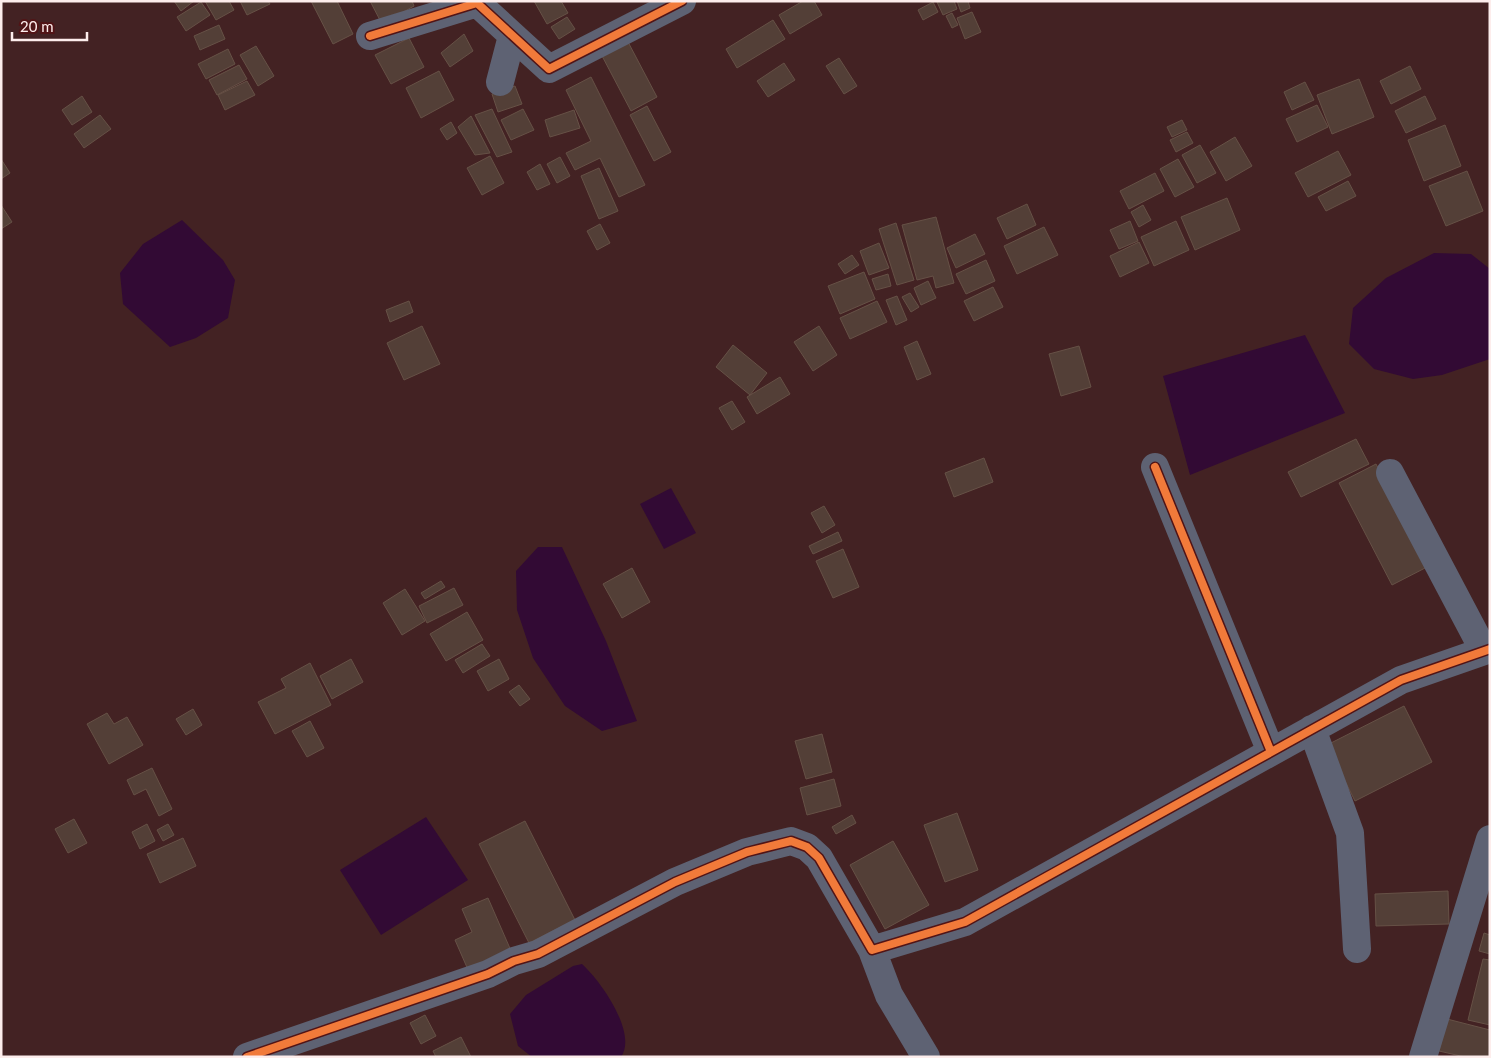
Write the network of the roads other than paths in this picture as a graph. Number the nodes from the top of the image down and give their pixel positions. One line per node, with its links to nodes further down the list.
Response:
1 (682, 1): 4 (street)
2 (476, 2): 3 (street); 4 (street)
3 (370, 36)
4 (512, 36): 5 (street)
5 (500, 82)
6 (1154, 467): 10 (street)
7 (1390, 473): 8 (street)
8 (1487, 650): 9 (street)
9 (1312, 729): 10 (street); 12 (street)
10 (1271, 752): 13 (street)
11 (1490, 839): 16 (street)
12 (1357, 949)
13 (872, 950): 14 (street); 15 (street)
14 (247, 1057)
15 (926, 1057)
16 (1423, 1057)

